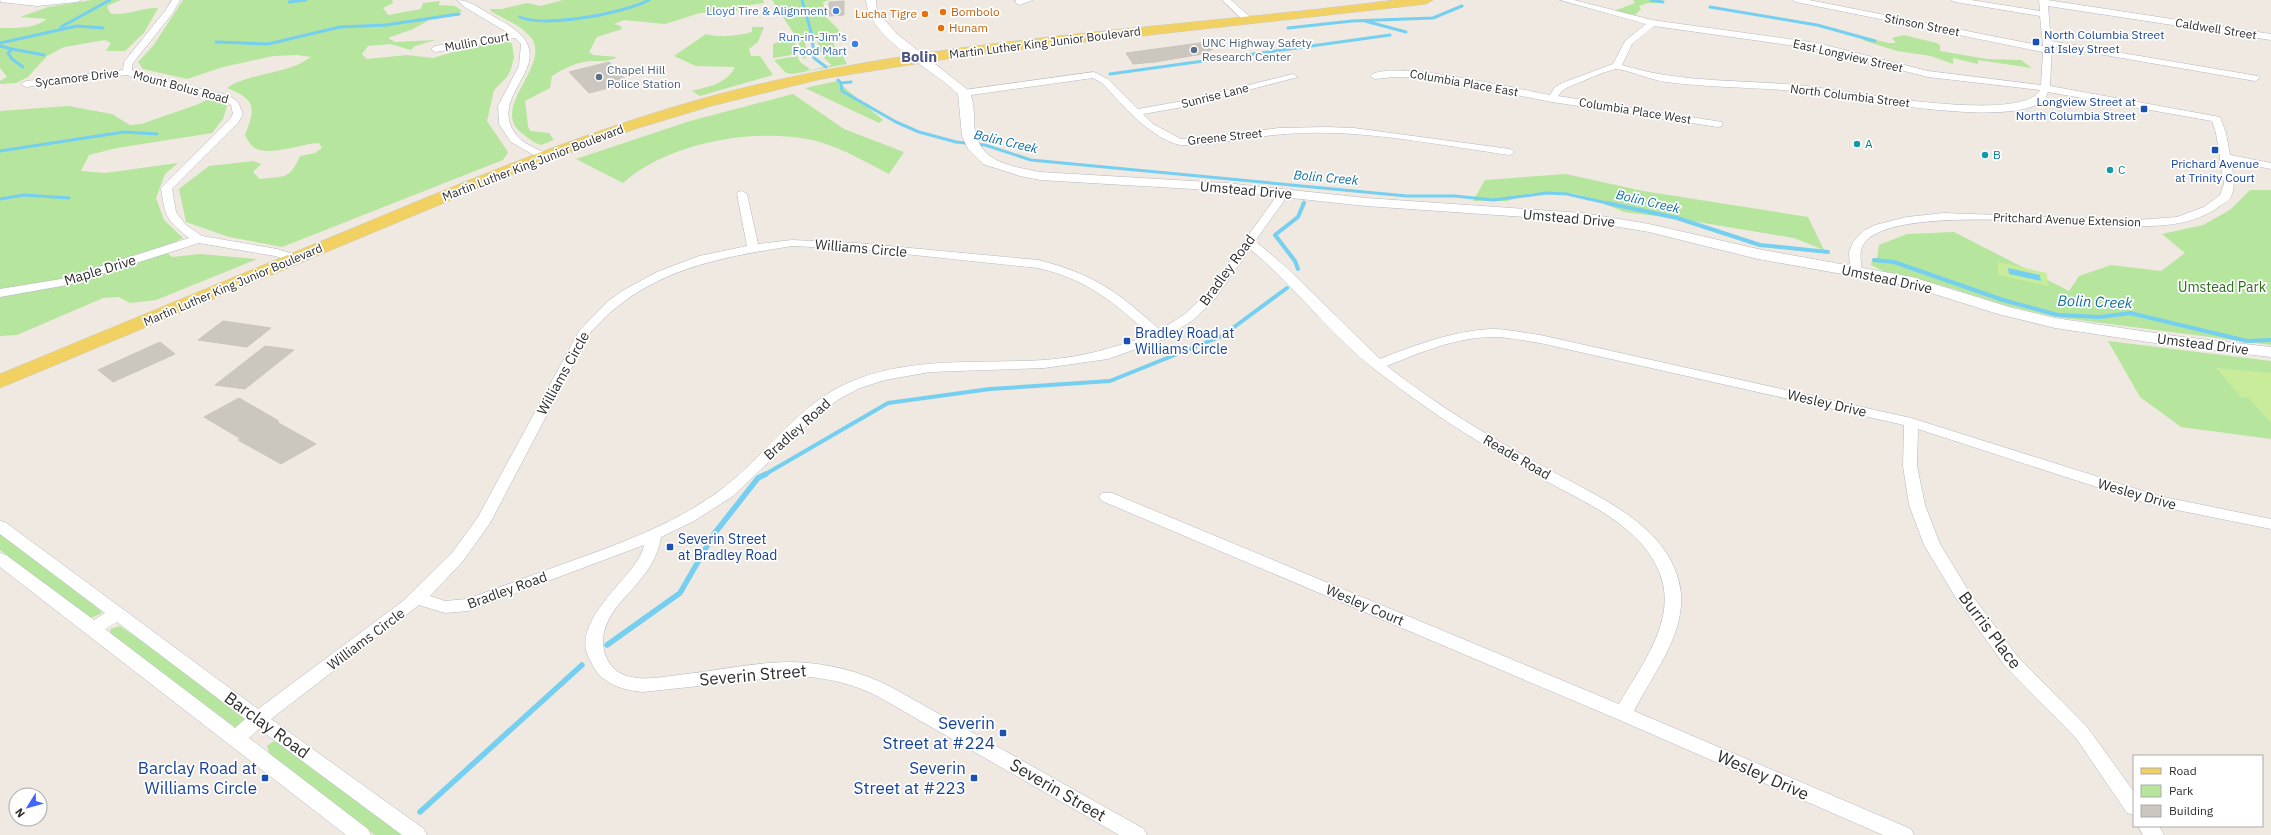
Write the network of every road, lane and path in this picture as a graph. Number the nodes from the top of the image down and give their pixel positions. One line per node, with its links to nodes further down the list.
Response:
1 (1, 0): 2 (street)
2 (77, 0)
3 (176, 0): 23 (street, Mount Bolus Road)
4 (464, 0): 17 (street)
5 (871, 0): 21 (street)
6 (1029, 0): 12 (street)
7 (1226, 0): 15 (street)
8 (1426, 0): 15 (main road, Martin Luther King Junior Boulevard)
9 (1564, 0): 16 (street, East Longview Street)
10 (1796, 0): 19 (street, Stinson Street)
11 (1955, 0): 14 (street)
12 (1019, 2)
13 (2043, 2): 14 (street); 18 (street, Caldwell Street)
14 (2045, 14): 19 (street)
15 (1248, 20): 21 (main road, Martin Luther King Junior Boulevard)
16 (1652, 23): 22 (street); 28 (street, East Longview Street)
17 (518, 35): 20 (street, Mullin Court); 35 (street)
18 (2271, 37)
19 (2048, 47): 26 (street, Stinson Street); 28 (street)
20 (436, 50)
21 (922, 58): 29 (street); 35 (main road, Martin Luther King Junior Boulevard)
22 (1617, 66): 28 (street, North Columbia Street); 30 (street)
23 (128, 72): 27 (street, Sycamore Drive); 40 (street, Mount Bolus Road)
24 (1375, 76): 30 (street, Columbia Place East)
25 (1293, 77): 31 (street, Sunrise Lane)
26 (2255, 78)
27 (26, 84)
28 (2045, 88): 32 (street, East Longview Street)
29 (964, 93): 31 (street, Greene Street); 38 (street, Umstead Drive)
30 (1552, 99): 33 (street, Columbia Place West)
31 (1136, 112): 34 (street, Greene Street)
32 (2216, 119): 36 (street, Pritchard Avenue Extension)
33 (1718, 124)
34 (1510, 152)
35 (543, 156): 43 (main road, Martin Luther King Junior Boulevard)
36 (2224, 157): 37 (street); 44 (street, Pritchard Avenue Extension)
37 (2271, 166)
38 (1280, 193): 41 (street, Bradley Road); 44 (street, Umstead Drive)
39 (742, 194): 42 (street)
40 (198, 239): 43 (street, Mount Bolus Road); 45 (street, Maple Drive)
41 (1248, 241): 46 (street, Bradley Road); 48 (street, Reade Road)
42 (753, 247): 46 (street, Williams Circle); 56 (street, Williams Circle)
43 (296, 259): 49 (main road, Martin Luther King Junior Boulevard)
44 (1856, 271): 47 (street, Umstead Drive)
45 (0, 293)
46 (1159, 336): 54 (street, Bradley Road)
47 (2271, 352)
48 (1377, 365): 50 (street, Wesley Drive); 59 (street, Reade Road)
49 (0, 382)
50 (1911, 422): 52 (street, Wesley Drive); 62 (street, Burris Place)
51 (1107, 497): 59 (street, Wesley Court)
52 (2271, 524)
53 (0, 526): 57 (street, Barclay Road)
54 (653, 536): 56 (street, Bradley Road); 65 (street, Severin Street)
55 (0, 559): 58 (street, Barclay Road)
56 (418, 599): 60 (street, Williams Circle)
57 (117, 614): 58 (street); 60 (street, Barclay Road)
58 (93, 628): 61 (street, Barclay Road)
59 (1623, 714): 66 (street, Wesley Drive)
60 (258, 719): 61 (street, Williams Circle); 64 (street, Barclay Road)
61 (235, 739): 63 (street, Barclay Road)
62 (2133, 806)
63 (361, 835)
64 (417, 835)
65 (1137, 835)
66 (1904, 835)

